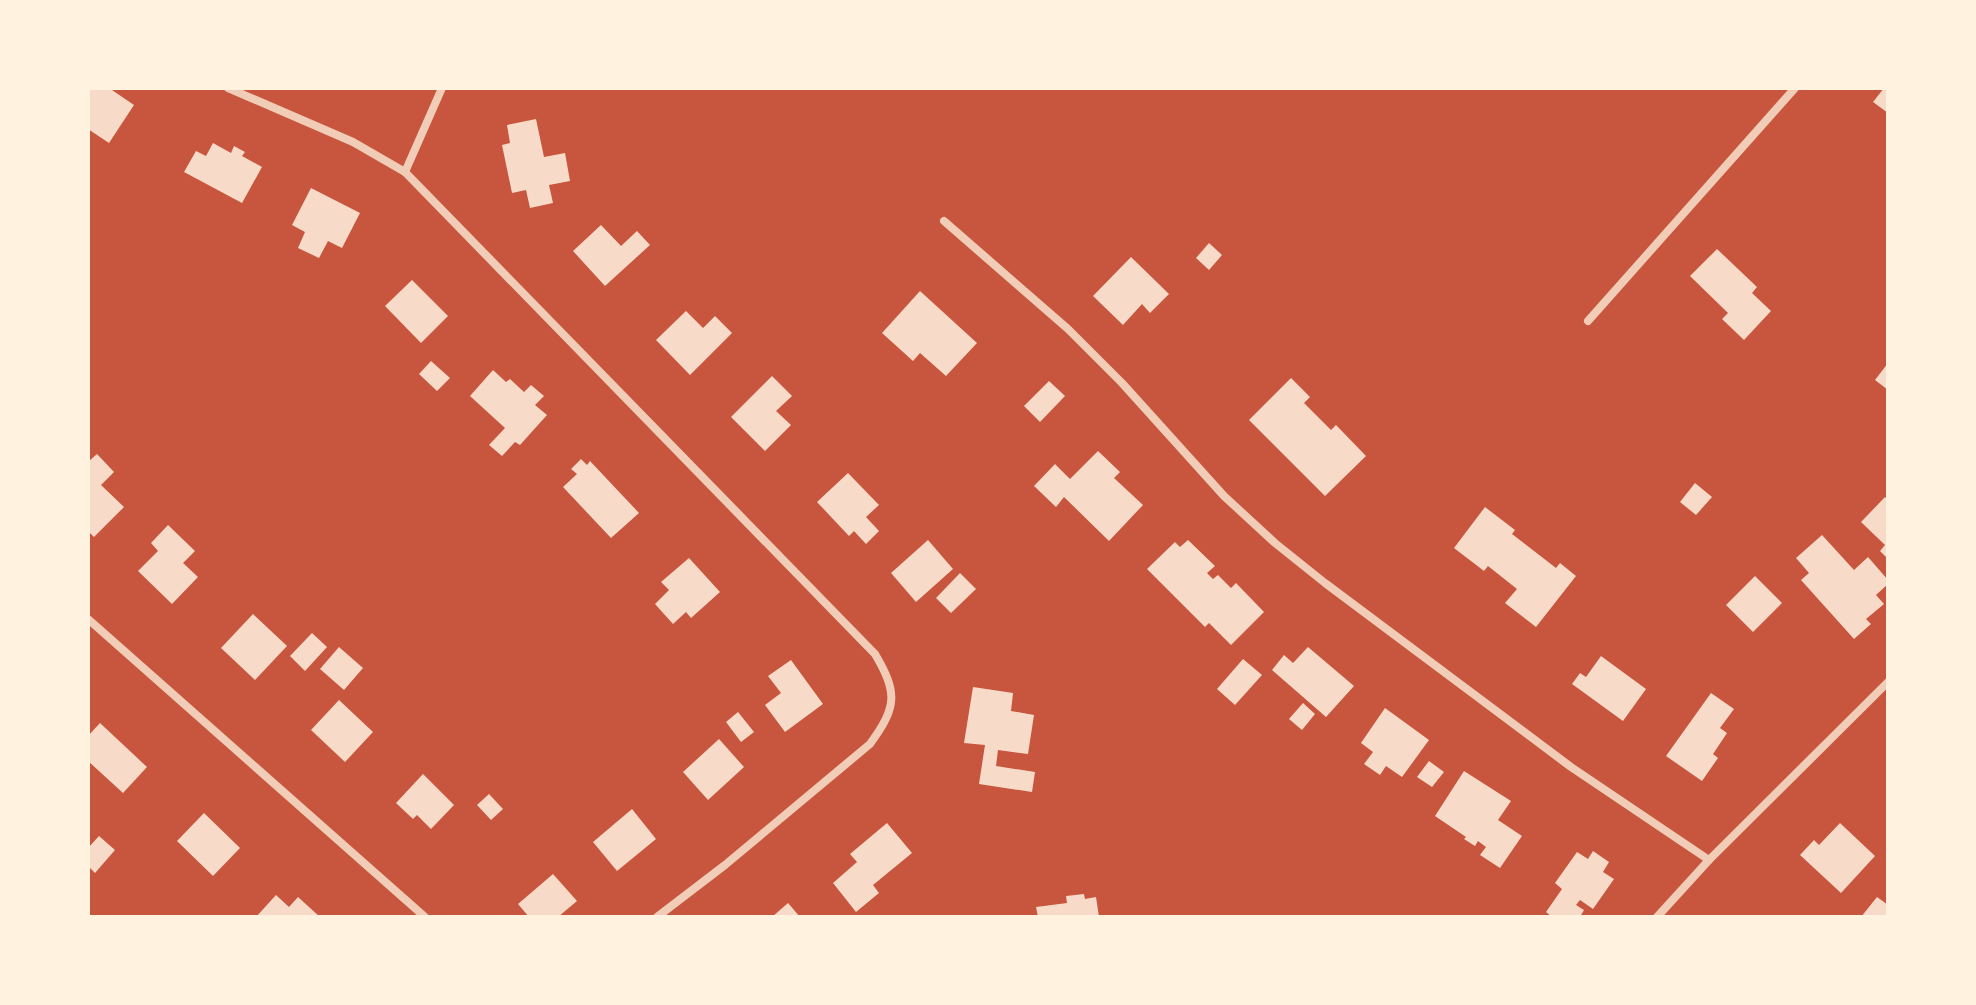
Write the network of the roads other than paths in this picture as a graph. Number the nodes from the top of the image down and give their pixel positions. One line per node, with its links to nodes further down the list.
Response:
1 (228, 88): 4 (street)
2 (442, 88): 4 (street)
3 (1795, 88): 6 (street)
4 (405, 172): 11 (street)
5 (944, 221): 9 (street)
6 (1588, 321)
7 (88, 619): 10 (street)
8 (1888, 682): 9 (street)
9 (1709, 860): 12 (street)
10 (425, 917)
11 (657, 917)
12 (1657, 917)

